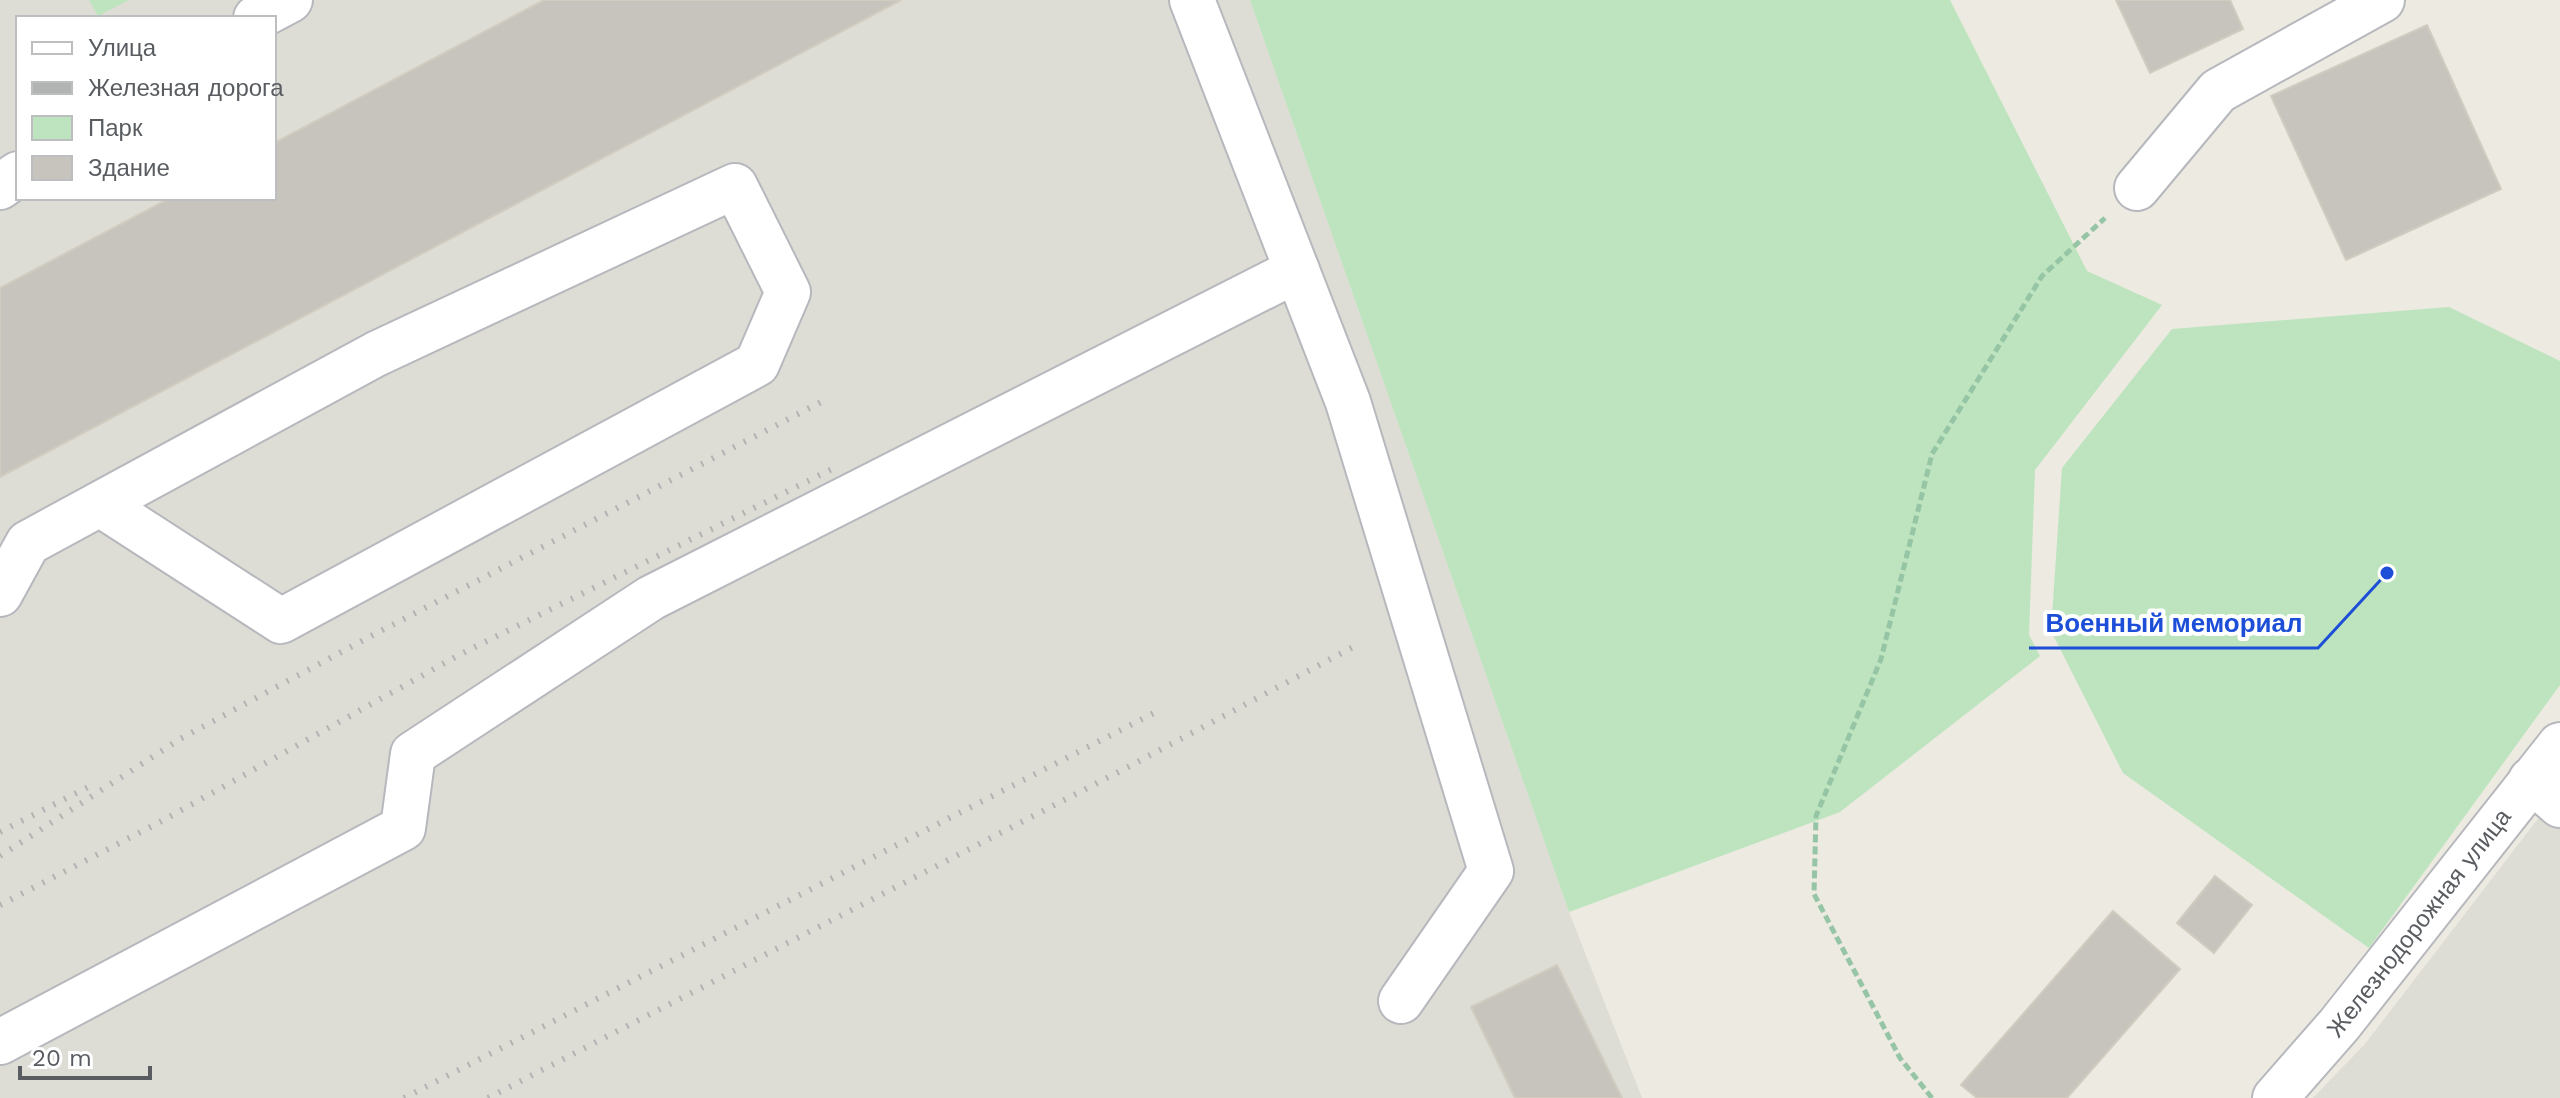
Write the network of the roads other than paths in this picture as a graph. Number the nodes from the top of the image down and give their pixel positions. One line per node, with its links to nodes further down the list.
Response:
1 (290, 0): 4 (street)
2 (1192, 0): 6 (street)
3 (2382, 0): 5 (street)
4 (260, 16)
5 (2137, 188)
6 (1297, 270): 11 (street); 12 (street)
7 (100, 504): 7 (street); 8 (street)
8 (0, 594)
9 (2560, 745): 10 (street, Железнодорожная улица)
10 (2546, 793): 13 (street, Железнодорожная улица)
11 (1401, 1001)
12 (0, 1042)
13 (2275, 1098)

